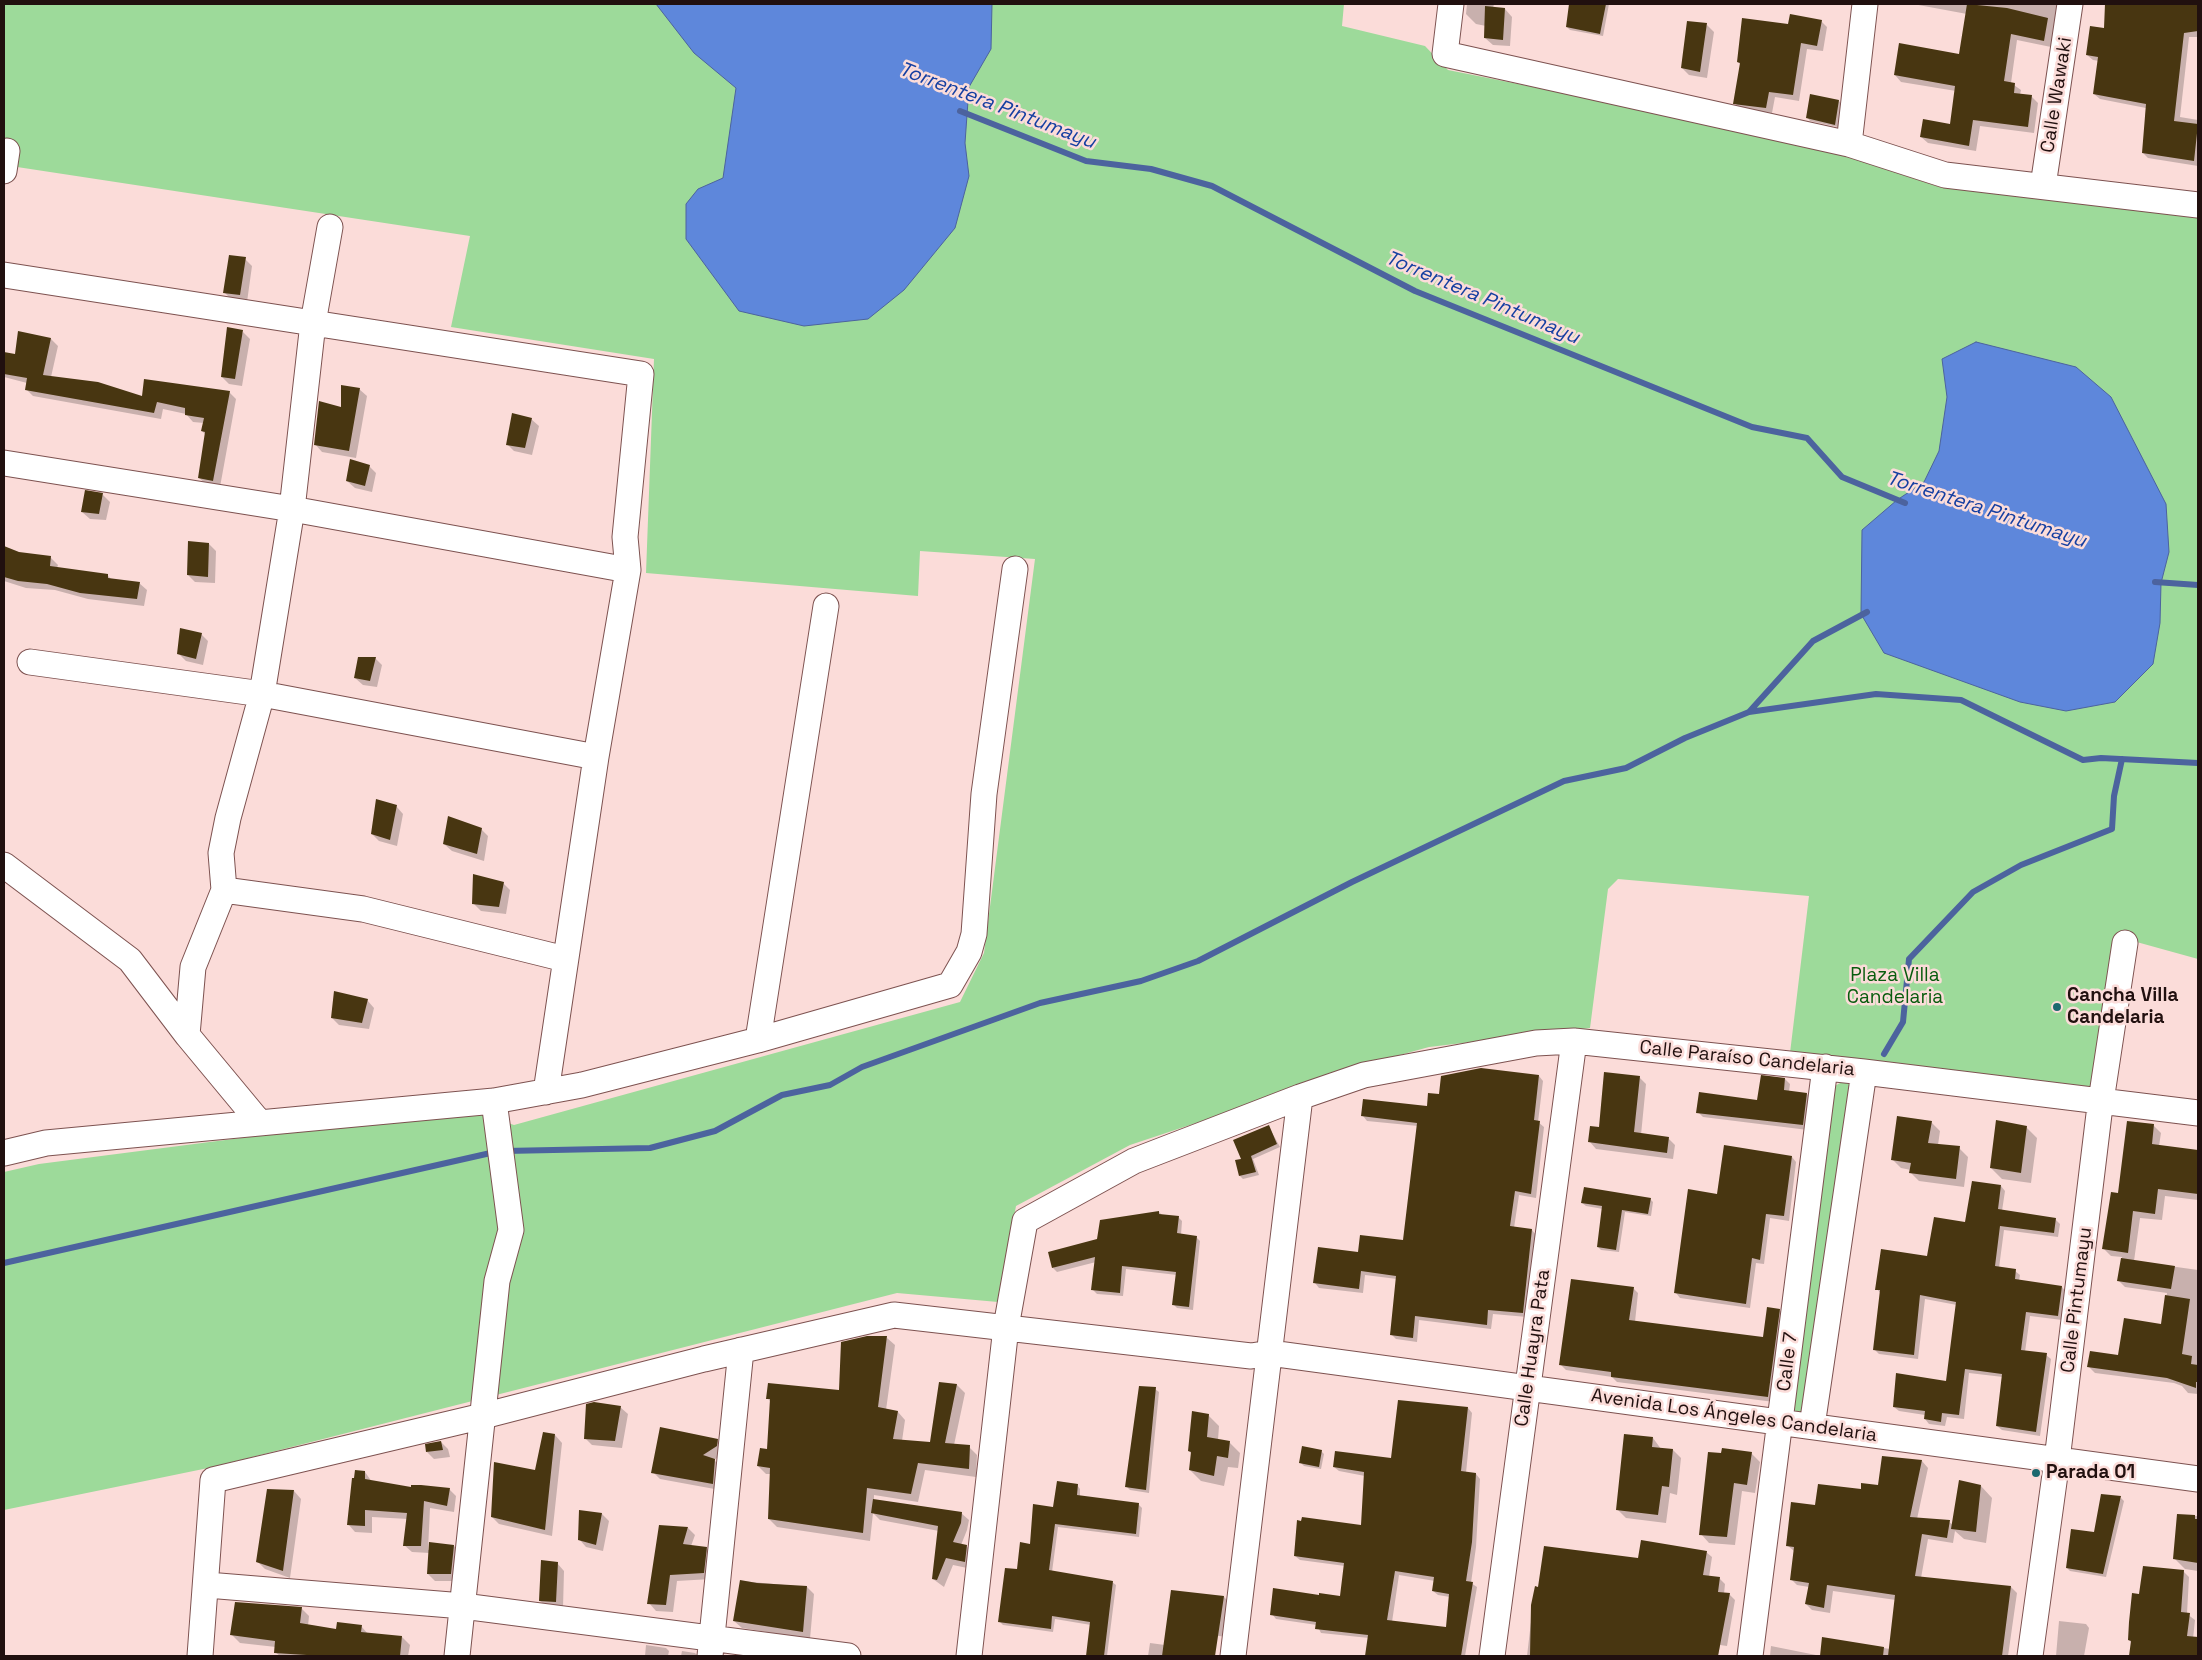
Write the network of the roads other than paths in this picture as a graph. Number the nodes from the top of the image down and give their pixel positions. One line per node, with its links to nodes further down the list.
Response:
1 (1451, 4): 4 (street)
2 (1866, 4): 4 (street)
3 (2070, 4): 5 (street, Calle Wawaki)
4 (1849, 144): 5 (street)
5 (2043, 186): 6 (street)
6 (2198, 205)
7 (330, 227): 9 (street)
8 (4, 275): 9 (street)
9 (313, 323): 11 (street); 13 (street)
10 (4, 463): 11 (street)
11 (292, 510): 13 (street); 16 (street)
12 (1015, 569): 23 (street)
13 (628, 570): 17 (street)
14 (826, 606): 23 (street)
15 (30, 662): 16 (street)
16 (262, 694): 17 (street); 19 (street)
17 (596, 757): 21 (street)
18 (4, 865): 22 (street)
19 (224, 890): 21 (street); 22 (street)
20 (2125, 943): 30 (street, Calle Pintumayu)
21 (564, 959): 27 (street)
22 (187, 1035): 32 (street)
23 (758, 1040): 27 (street)
24 (1574, 1040): 25 (street, Calle Paraíso Candelaria); 28 (street, Calle Paraíso Candelaria); 37 (street, Calle Huayra Pata)
25 (1825, 1068): 26 (street, Calle Paraíso Candelaria); 39 (street, Calle 7)
26 (1864, 1072): 30 (street, Calle Paraíso Candelaria); 40 (street, Calle 7)
27 (546, 1092): 29 (street)
28 (1300, 1097): 34 (street, Calle Paraíso Candelaria); 36 (street)
29 (494, 1101): 32 (street); 38 (street)
30 (2101, 1101): 31 (street, Calle Paraíso Candelaria); 41 (street, Calle Pintumayu)
31 (2198, 1113)
32 (260, 1123): 33 (street)
33 (4, 1154)
34 (1006, 1327): 35 (street, Avenida Los Ángeles Candelaria); 36 (street, Avenida Los Ángeles Candelaria); 49 (street)
35 (741, 1350): 38 (street, Avenida Los Ángeles Candelaria); 45 (street)
36 (1270, 1352): 37 (street, Avenida Los Ángeles Candelaria); 50 (street)
37 (1527, 1387): 39 (street, Avenida Los Ángeles Candelaria); 51 (street, Calle Huayra Pata)
38 (483, 1416): 43 (street, Avenida Los Ángeles Candelaria); 44 (street)
39 (1780, 1424): 40 (street, Avenida Los Ángeles Candelaria); 52 (street, Calle 7)
40 (1812, 1426): 41 (street, Avenida Los Ángeles Candelaria)
41 (2057, 1460): 42 (street, Avenida Los Ángeles Candelaria); 53 (street, Calle Pintumayu)
42 (2198, 1479)
43 (207, 1585): 44 (street); 46 (street)
44 (463, 1606): 45 (street); 47 (street)
45 (711, 1647): 48 (street)
46 (200, 1656)
47 (457, 1656)
48 (848, 1656)
49 (968, 1656)
50 (1233, 1656)
51 (1492, 1656)
52 (1750, 1656)
53 (2030, 1656)

